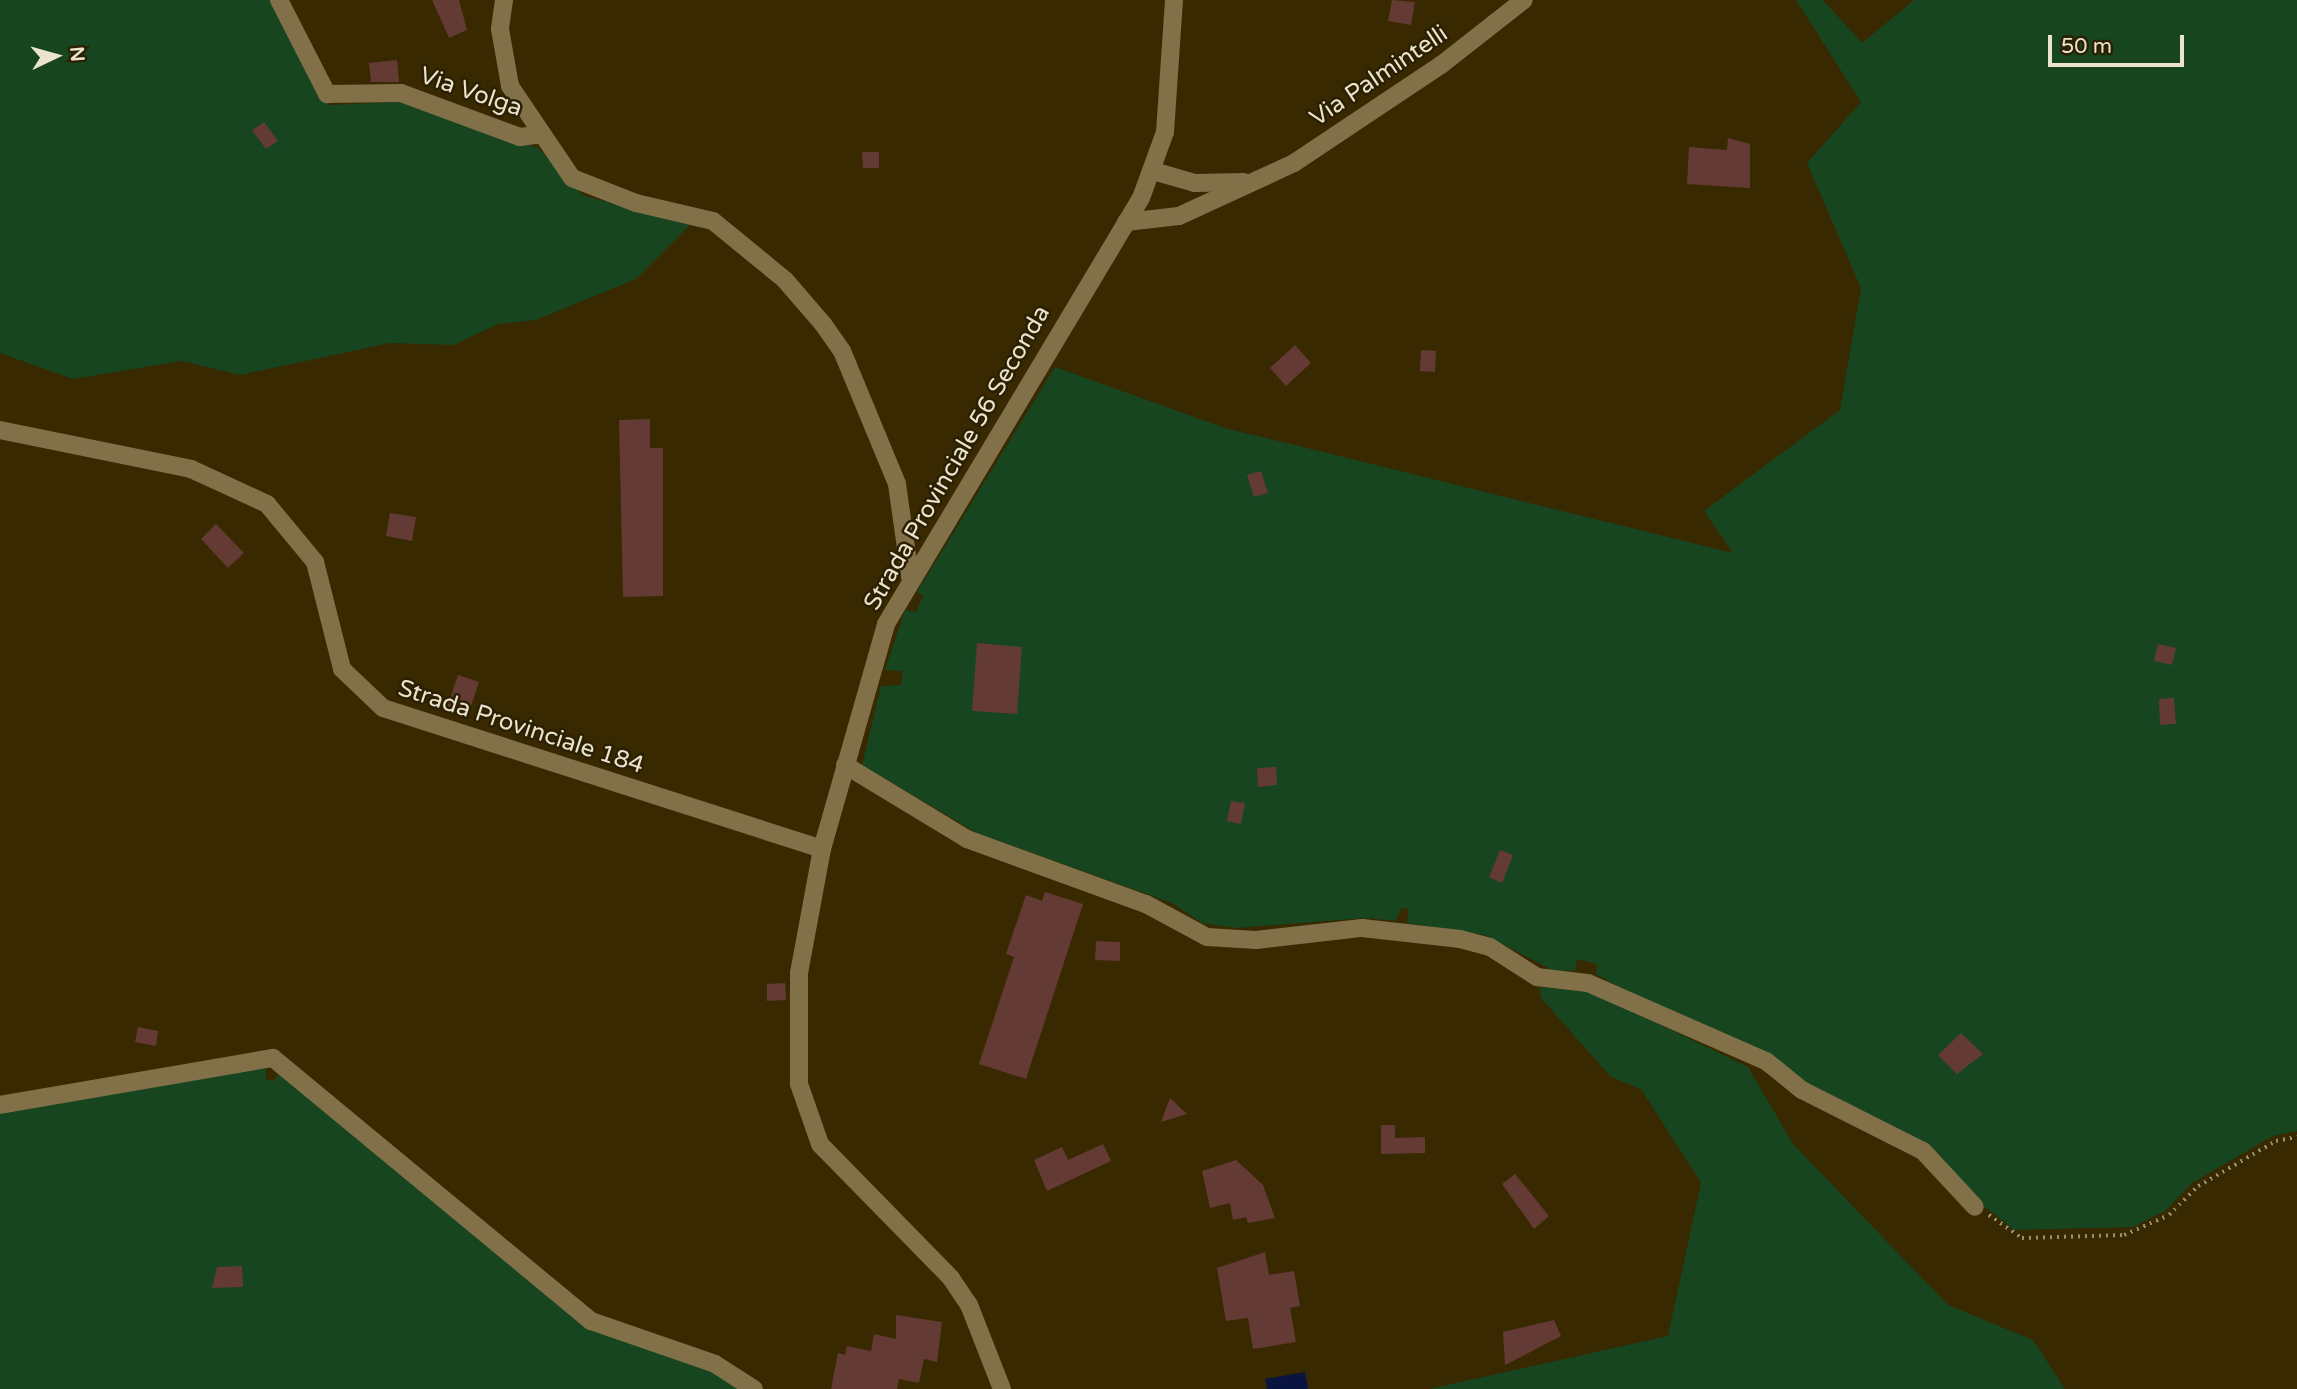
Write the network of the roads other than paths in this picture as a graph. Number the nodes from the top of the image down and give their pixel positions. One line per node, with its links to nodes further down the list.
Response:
1 (279, 0): 5 (street, Via Volga)
2 (504, 0): 5 (street)
3 (1174, 0): 6 (street, Strada Provinciale 56 Seconda)
4 (1524, 0): 7 (street, Via Palmintelli)
5 (537, 135): 10 (street)
6 (1153, 171): 7 (street); 8 (street, Strada Provinciale 56 Seconda)
7 (1254, 181): 8 (street, Via Palmintelli)
8 (1126, 222): 10 (street, Strada Provinciale 56 Seconda)
9 (0, 430): 12 (street, Strada Provinciale 184)
10 (910, 577): 11 (street, Strada Provinciale 56 Seconda)
11 (845, 765): 12 (street, Strada Provinciale 56 Seconda); 14 (street)
12 (822, 849): 16 (street, Strada Provinciale 56 Seconda)
13 (0, 1105): 15 (street)
14 (1975, 1207)
15 (754, 1389)
16 (1002, 1389)

